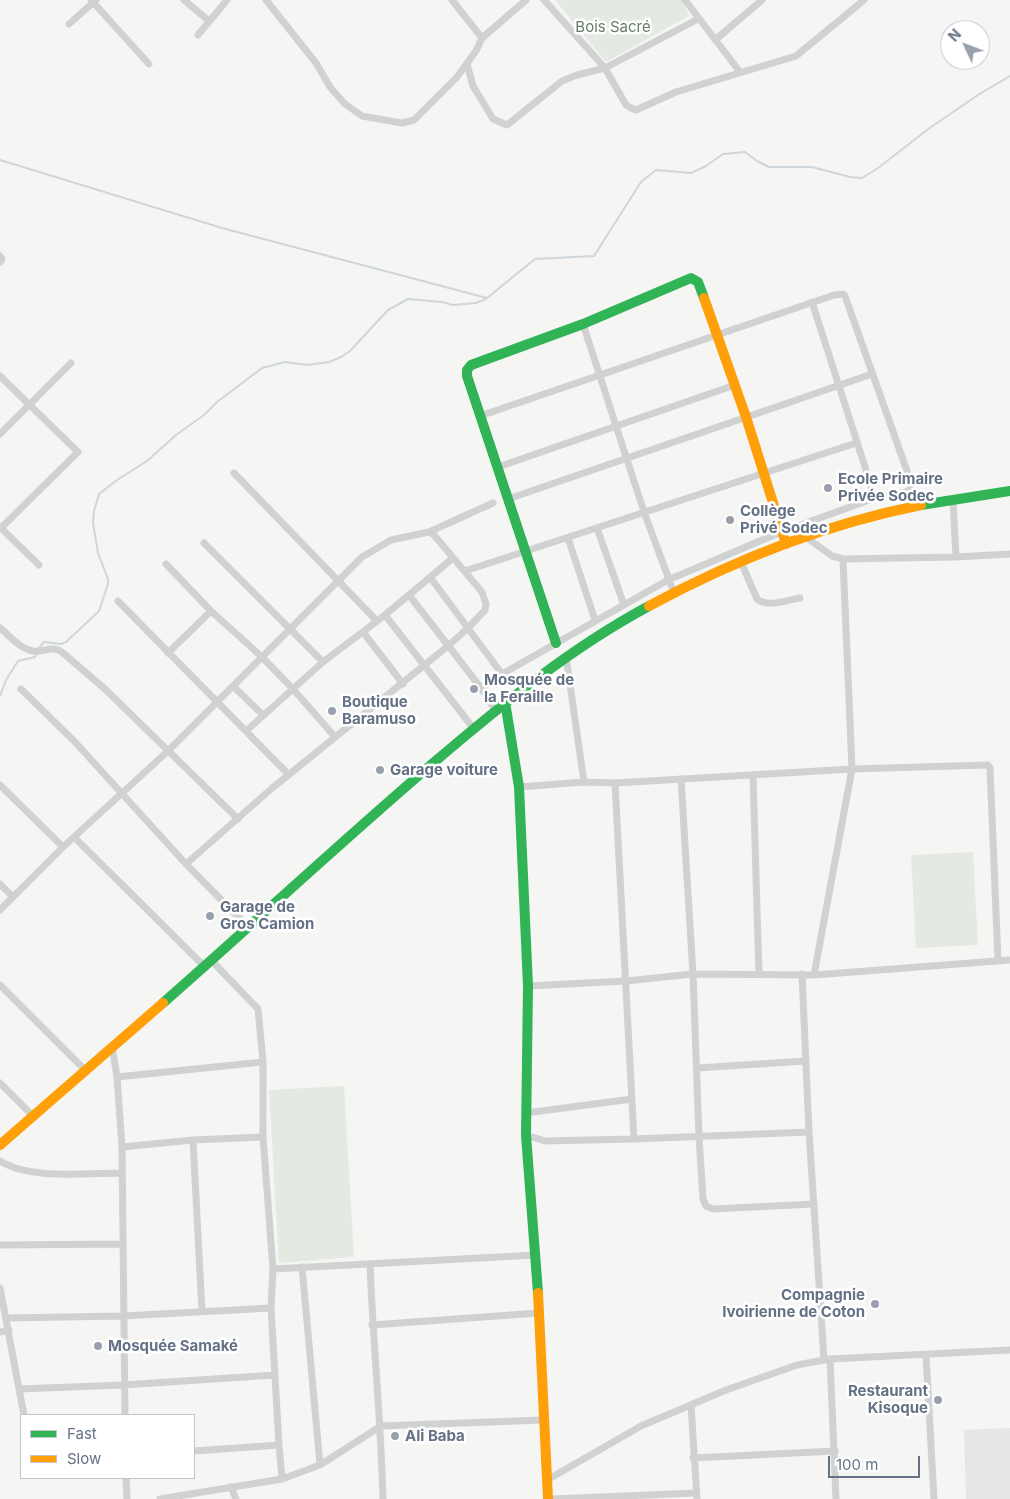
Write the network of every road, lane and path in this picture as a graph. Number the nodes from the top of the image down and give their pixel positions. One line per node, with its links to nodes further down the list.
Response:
1 (184, 0): 12 (street)
2 (227, 0): 12 (street)
3 (266, 0): 18 (street)
4 (452, 0): 15 (street)
5 (526, 0): 15 (street)
6 (544, 0): 19 (street)
7 (684, 0): 11 (street)
8 (762, 0): 16 (street)
9 (864, 0): 20 (street)
10 (94, 1): 13 (street); 17 (street)
11 (698, 19): 16 (street); 19 (street)
12 (209, 21): 14 (street)
13 (69, 24)
14 (198, 35)
15 (482, 38): 18 (street)
16 (715, 40): 20 (street)
17 (149, 64)
18 (467, 64): 19 (street)
19 (605, 68): 20 (street)
20 (740, 72)
21 (0, 256): 22 (street)
22 (0, 262)
23 (812, 302): 25 (street); 27 (street); 31 (street)
24 (583, 324): 25 (street); 28 (street); 33 (street)
25 (717, 334): 28 (street); 30 (street)
26 (71, 363): 32 (street)
27 (872, 374): 31 (street); 42 (street)
28 (599, 375): 33 (street); 35 (street)
29 (0, 376): 32 (street)
30 (735, 385): 34 (street); 35 (street)
31 (838, 386): 34 (street); 37 (street)
32 (30, 405): 36 (street); 50 (street)
33 (480, 416): 39 (street)
34 (746, 417): 38 (street); 41 (street)
35 (616, 427): 38 (street); 39 (street)
36 (0, 434)
37 (856, 443): 41 (street); 44 (street)
38 (627, 458): 45 (street); 49 (street)
39 (498, 467): 45 (street)
40 (234, 473): 69 (street)
41 (764, 474): 49 (street); 53 (street)
42 (911, 491): 44 (street); 48 (street)
43 (1010, 491): 46 (street)
44 (875, 498): 53 (street)
45 (508, 499): 58 (street)
46 (953, 500): 48 (street); 60 (street)
47 (493, 503): 52 (street)
48 (910, 508): 54 (street)
49 (644, 512): 51 (street); 68 (street)
50 (0, 528): 65 (street)
51 (597, 528): 55 (street); 74 (street)
52 (429, 532): 61 (street); 69 (street)
53 (781, 532): 57 (street); 68 (street)
54 (806, 537): 57 (street); 62 (street)
55 (568, 538): 58 (street); 77 (street)
56 (204, 543): 80 (street)
57 (786, 544): 63 (street)
58 (526, 552): 66 (street); 83 (street)
59 (1010, 554): 60 (street)
60 (956, 557): 62 (street)
61 (453, 558): 66 (street); 67 (street)
62 (843, 559): 104 (street)
63 (741, 562): 70 (street); 72 (street)
64 (166, 564): 75 (street)
65 (39, 565)
66 (464, 571): 81 (street)
67 (430, 577): 71 (street); 81 (street)
68 (668, 580): 70 (street); 74 (street)
69 (337, 581): 78 (street); 80 (street)
70 (674, 593): 87 (street)
71 (409, 595): 76 (street); 84 (street)
72 (800, 598)
73 (118, 601): 85 (street)
74 (624, 605): 77 (street)
75 (211, 610): 85 (street); 86 (street)
76 (384, 616): 78 (street); 89 (street)
77 (595, 620): 83 (street)
78 (377, 621): 82 (street)
79 (0, 628): 103 (street)
80 (290, 628): 86 (street); 88 (street)
81 (468, 628): 84 (street); 90 (street)
82 (363, 632): 88 (street); 91 (street)
83 (556, 643): 90 (street)
84 (448, 646): 89 (street); 93 (street)
85 (168, 654): 96 (street)
86 (262, 657): 92 (street); 95 (street)
87 (566, 657): 97 (street); 108 (street)
88 (323, 662): 95 (street)
89 (425, 665): 91 (street); 100 (street)
90 (502, 674): 93 (street)
91 (403, 684): 102 (street)
92 (233, 686): 96 (street); 99 (street)
93 (481, 688): 98 (street)
94 (21, 689): 112 (street)
95 (293, 689): 99 (street); 102 (street)
96 (216, 702): 101 (street); 103 (street)
97 (505, 702): 98 (street); 111 (street)
98 (495, 710): 100 (street)
99 (263, 715): 101 (street)
100 (474, 729): 120 (street)
101 (246, 732): 105 (street)
102 (335, 737): 105 (street)
103 (168, 751): 112 (street); 113 (street)
104 (852, 770): 106 (street); 121 (street); 127 (street)
105 (289, 775): 113 (street)
106 (753, 776): 107 (street); 125 (street)
107 (681, 779): 109 (street); 124 (street)
108 (584, 782): 109 (street); 111 (street)
109 (615, 783): 128 (street)
110 (0, 785): 115 (street)
111 (519, 787): 130 (street)
112 (121, 794): 114 (street); 116 (street)
113 (238, 819): 116 (street)
114 (74, 837): 115 (street); 123 (street)
115 (62, 847): 118 (street)
116 (186, 864): 120 (street)
117 (0, 884): 118 (street)
118 (13, 897): 119 (street)
119 (0, 910)
120 (248, 928): 123 (street)
121 (998, 960): 122 (street); 127 (street)
122 (1010, 960)
123 (208, 963): 131 (street); 133 (street)
124 (693, 974): 125 (street); 128 (street); 134 (street)
125 (759, 974): 126 (street)
126 (802, 974): 127 (street); 132 (street)
127 (814, 975)
128 (626, 981): 130 (street); 138 (street)
129 (0, 985): 135 (street)
130 (528, 986): 139 (street)
131 (112, 1046): 135 (street); 136 (street)
132 (806, 1061): 134 (street); 141 (street)
133 (263, 1062): 136 (street); 144 (street)
134 (697, 1068): 143 (street)
135 (85, 1070): 140 (street)
136 (117, 1077): 148 (street)
137 (0, 1083): 140 (street)
138 (632, 1098): 139 (street); 145 (street)
139 (526, 1113): 142 (street)
140 (33, 1116): 147 (street)
141 (809, 1132): 143 (street); 151 (street)
142 (526, 1135): 145 (street); 154 (street)
143 (699, 1136): 145 (street); 151 (street)
144 (263, 1137): 146 (street); 157 (street)
145 (634, 1139)
146 (193, 1140): 148 (street); 160 (street)
147 (0, 1145)
148 (122, 1147): 150 (street)
149 (0, 1161): 150 (street)
150 (122, 1172): 152 (street)
151 (814, 1204): 169 (street)
152 (123, 1244): 153 (street); 162 (street)
153 (0, 1245)
154 (536, 1256): 155 (street); 161 (street)
155 (370, 1264): 156 (street); 164 (street)
156 (302, 1267): 157 (street); 182 (street)
157 (274, 1269): 159 (street)
158 (0, 1288): 163 (street)
159 (272, 1308): 160 (street); 170 (street)
160 (202, 1311): 162 (street)
161 (539, 1313): 164 (street); 176 (street)
162 (123, 1316): 163 (street); 171 (street)
163 (6, 1318): 165 (street)
164 (372, 1324): 177 (street)
165 (9, 1330): 166 (street); 172 (street)
166 (0, 1332)
167 (1010, 1350): 168 (street)
168 (926, 1355): 169 (street); 197 (street)
169 (827, 1359): 173 (street); 180 (street)
170 (275, 1375): 171 (street); 178 (street)
171 (123, 1385): 172 (street); 175 (street)
172 (19, 1389): 174 (street)
173 (691, 1405): 181 (street); 185 (street)
174 (24, 1414)
175 (125, 1414)
176 (543, 1420): 177 (street); 185 (street)
177 (381, 1426): 182 (street); 193 (street)
178 (279, 1445): 179 (street); 184 (street)
179 (195, 1451)
180 (835, 1451): 181 (street); 196 (street)
181 (693, 1458): 188 (street)
182 (320, 1465): 184 (street)
183 (126, 1479): 190 (street)
184 (282, 1479): 186 (street)
185 (547, 1480): 194 (street)
186 (231, 1487): 189 (street); 192 (street)
187 (683, 1496): 188 (street); 195 (street)
188 (696, 1496)
189 (186, 1497): 191 (street)
190 (127, 1499)
191 (160, 1499)
192 (236, 1499)
193 (383, 1499)
194 (548, 1499)
195 (552, 1499)
196 (836, 1499)
197 (934, 1499)

